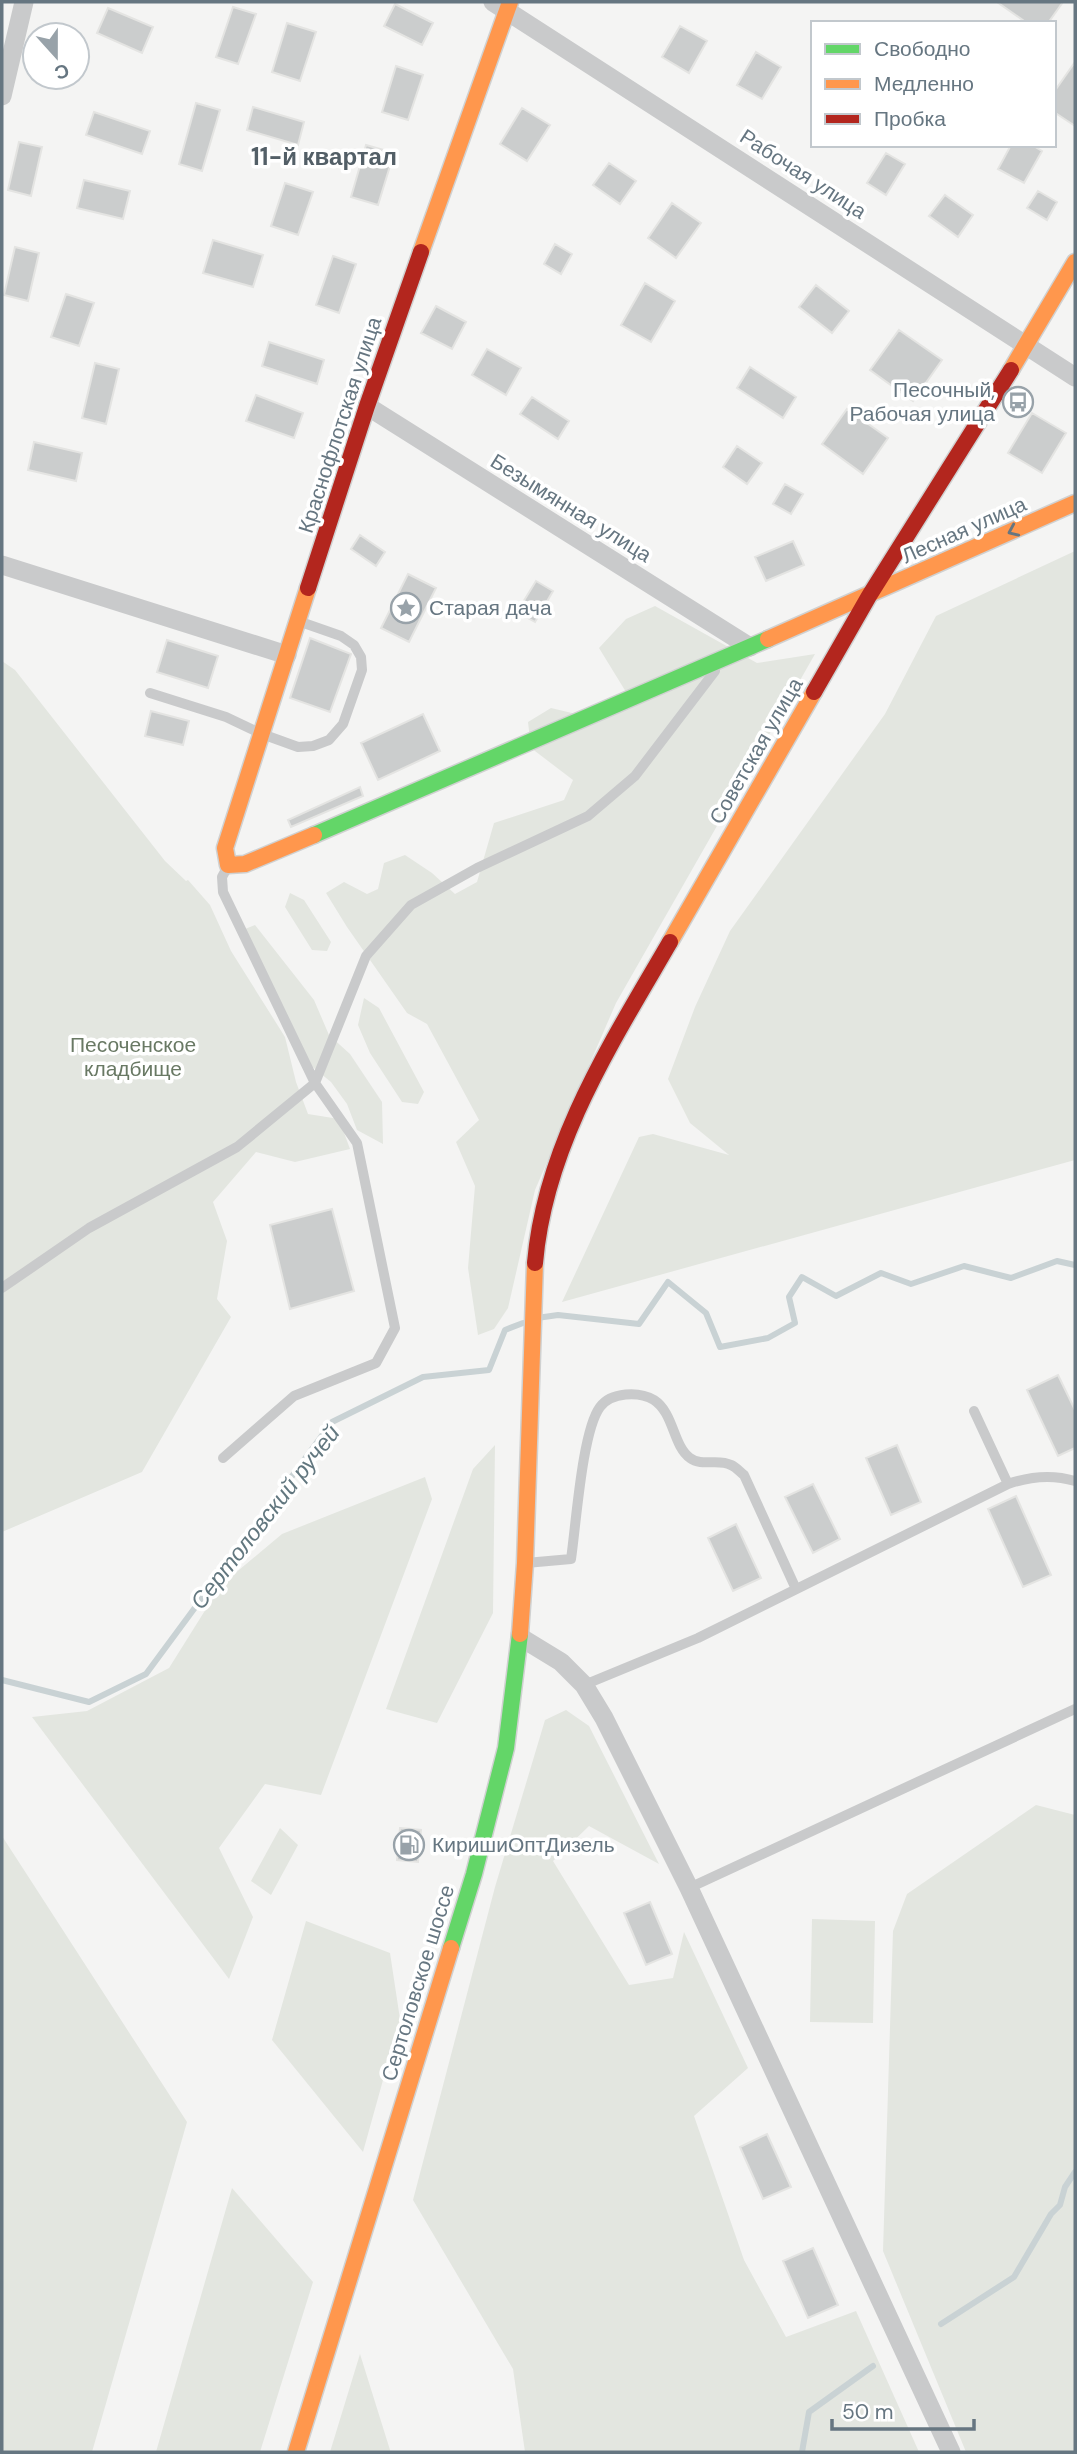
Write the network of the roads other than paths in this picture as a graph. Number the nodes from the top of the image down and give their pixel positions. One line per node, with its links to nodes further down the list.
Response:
1 (24, 2): 3 (street)
2 (503, 4): 5 (street, Рабочая улица); 7 (main road, Краснофлотская улица)
3 (2, 96)
4 (1075, 262): 5 (main road, Советская улица)
5 (1026, 346): 6 (street, Рабочая улица); 10 (main road, Советская улица)
6 (1075, 377)
7 (367, 406): 11 (main road, Краснофлотская улица); 12 (street, Безымянная улица)
8 (1075, 503): 10 (main road, Лесная улица, one-way to 10)
9 (2, 565): 13 (street)
10 (869, 596): 12 (main road, Лесная улица); 20 (main road, Советская улица)
11 (298, 621): 13 (main road, Краснофлотская улица); 16 (lane)
12 (750, 647): 14 (main road, Лесная улица)
13 (287, 655): 16 (main road, Краснофлотская улица)
14 (724, 658): 17 (main road, Лесная улица); 18 (lane)
15 (150, 694): 16 (lane)
16 (262, 734): 17 (main road, Краснофлотская улица)
17 (228, 865): 18 (lane)
18 (315, 1083): 19 (lane); 22 (lane)
19 (2, 1288)
20 (530, 1370): 25 (main road, Сертоловское шоссе)
21 (974, 1411): 24 (lane)
22 (223, 1458)
23 (1075, 1482): 24 (lane)
24 (1008, 1484): 26 (lane)
25 (525, 1563): 26 (lane); 27 (main road, Сертоловское шоссе)
26 (796, 1589): 28 (lane)
27 (520, 1637): 28 (street); 31 (main road, Сертоловское шоссе)
28 (584, 1685): 30 (street)
29 (1075, 1709): 30 (lane)
30 (689, 1888): 32 (street)
31 (296, 2452)
32 (951, 2452)

